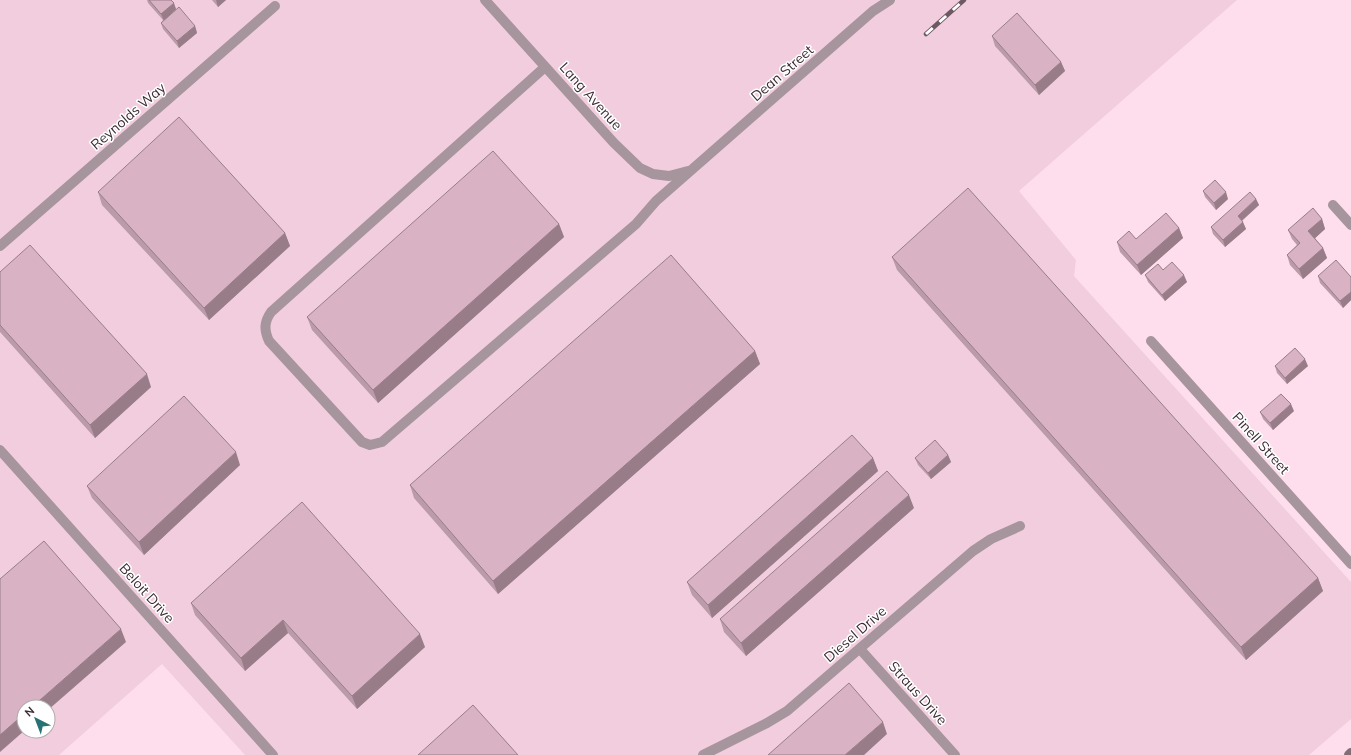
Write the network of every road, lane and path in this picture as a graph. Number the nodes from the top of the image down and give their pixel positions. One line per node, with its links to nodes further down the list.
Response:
1 (485, 0): 4 (street, Lang Avenue)
2 (890, 0): 5 (street, Dean Street)
3 (275, 6): 8 (street, Reynolds Way)
4 (545, 67): 5 (street, Lang Avenue); 5 (street, Dean Street)
5 (694, 168)
6 (1333, 205): 7 (street)
7 (1351, 225)
8 (0, 246)
9 (1151, 341): 12 (street, Pinell Street)
10 (0, 450): 15 (street, Beloit Drive)
11 (1020, 526): 13 (street, Diesel Drive)
12 (1351, 564)
13 (860, 649): 16 (street, Diesel Drive); 17 (street, Straus Drive)
14 (1351, 753): 18 (main road)
15 (273, 755)
16 (703, 755)
17 (955, 755)
18 (1349, 755)

